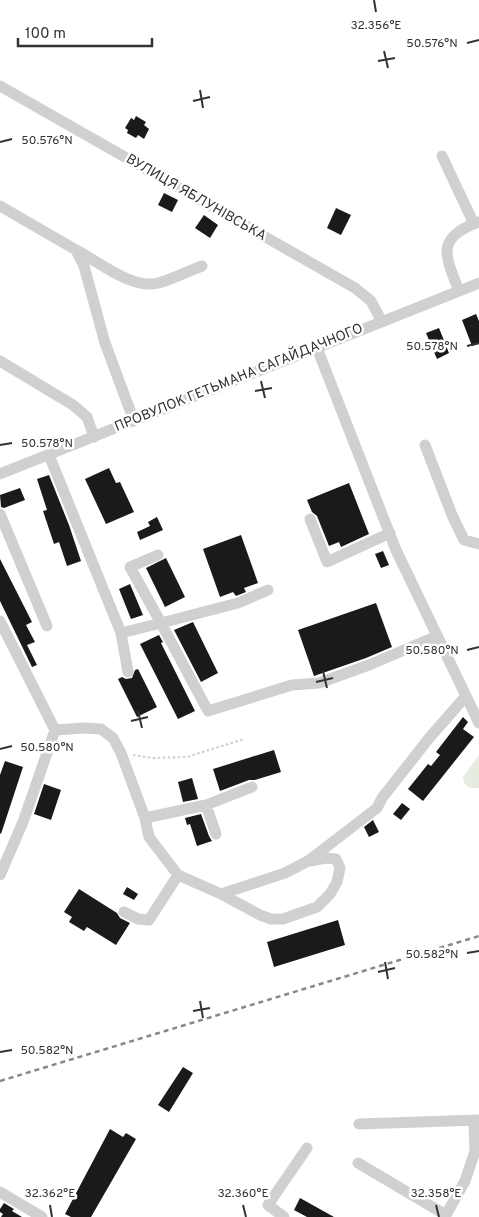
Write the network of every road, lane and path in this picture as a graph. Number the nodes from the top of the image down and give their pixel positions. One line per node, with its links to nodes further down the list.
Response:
1 (0, 86): 9 (street, ВУЛИЦЯ ЯБЛУНІВСЬКА)
2 (442, 156): 4 (street)
3 (0, 206): 5 (street)
4 (476, 223): 8 (street)
5 (76, 250): 6 (street); 12 (street)
6 (202, 266)
7 (479, 282): 8 (street, ПРОВУЛОК ГЕТЬМАНА САГАЙДАЧНОГО)
8 (458, 291): 9 (street, ПРОВУЛОК ГЕТЬМАНА САГАЙДАЧНОГО)
9 (381, 320): 10 (street, ПРОВУЛОК ГЕТЬМАНА САГАЙДАЧНОГО)
10 (317, 348): 12 (street, ПРОВУЛОК ГЕТЬМАНА САГАЙДАЧНОГО); 19 (street)
11 (0, 361): 13 (street)
12 (134, 421): 13 (street, ПРОВУЛОК ГЕТЬМАНА САГАЙДАЧНОГО)
13 (94, 436): 15 (street, ПРОВУЛОК ГЕТЬМАНА САГАЙДАЧНОГО)
14 (425, 445): 20 (street)
15 (49, 455): 16 (street, ПРОВУЛОК ГЕТЬМАНА САГАЙДАЧНОГО); 26 (street)
16 (0, 474)
17 (0, 514): 25 (street)
18 (310, 519): 19 (street)
19 (390, 533): 27 (street)
20 (479, 544)
21 (158, 555): 24 (street)
22 (268, 590): 24 (street)
23 (0, 621): 31 (street)
24 (161, 623): 26 (street); 27 (street)
25 (47, 626)
26 (120, 633): 28 (street)
27 (437, 636): 29 (street)
28 (128, 672)
29 (466, 696): 30 (street); 38 (street)
30 (479, 723)
31 (56, 730): 33 (street); 39 (street)
32 (244, 739): 33 (path)
33 (121, 753): 36 (street)
34 (252, 787): 35 (street)
35 (206, 806): 36 (street); 37 (street)
36 (145, 818): 40 (street)
37 (216, 834)
38 (308, 861): 41 (street); 41 (street)
39 (0, 875)
40 (178, 875): 41 (street); 42 (street)
41 (221, 894)
42 (124, 912)
43 (477, 1121): 44 (street); 49 (street)
44 (359, 1124)
45 (307, 1148): 50 (street)
46 (358, 1163): 49 (street)
47 (0, 1192): 48 (street)
48 (37, 1216)
49 (445, 1216)
50 (284, 1217)

